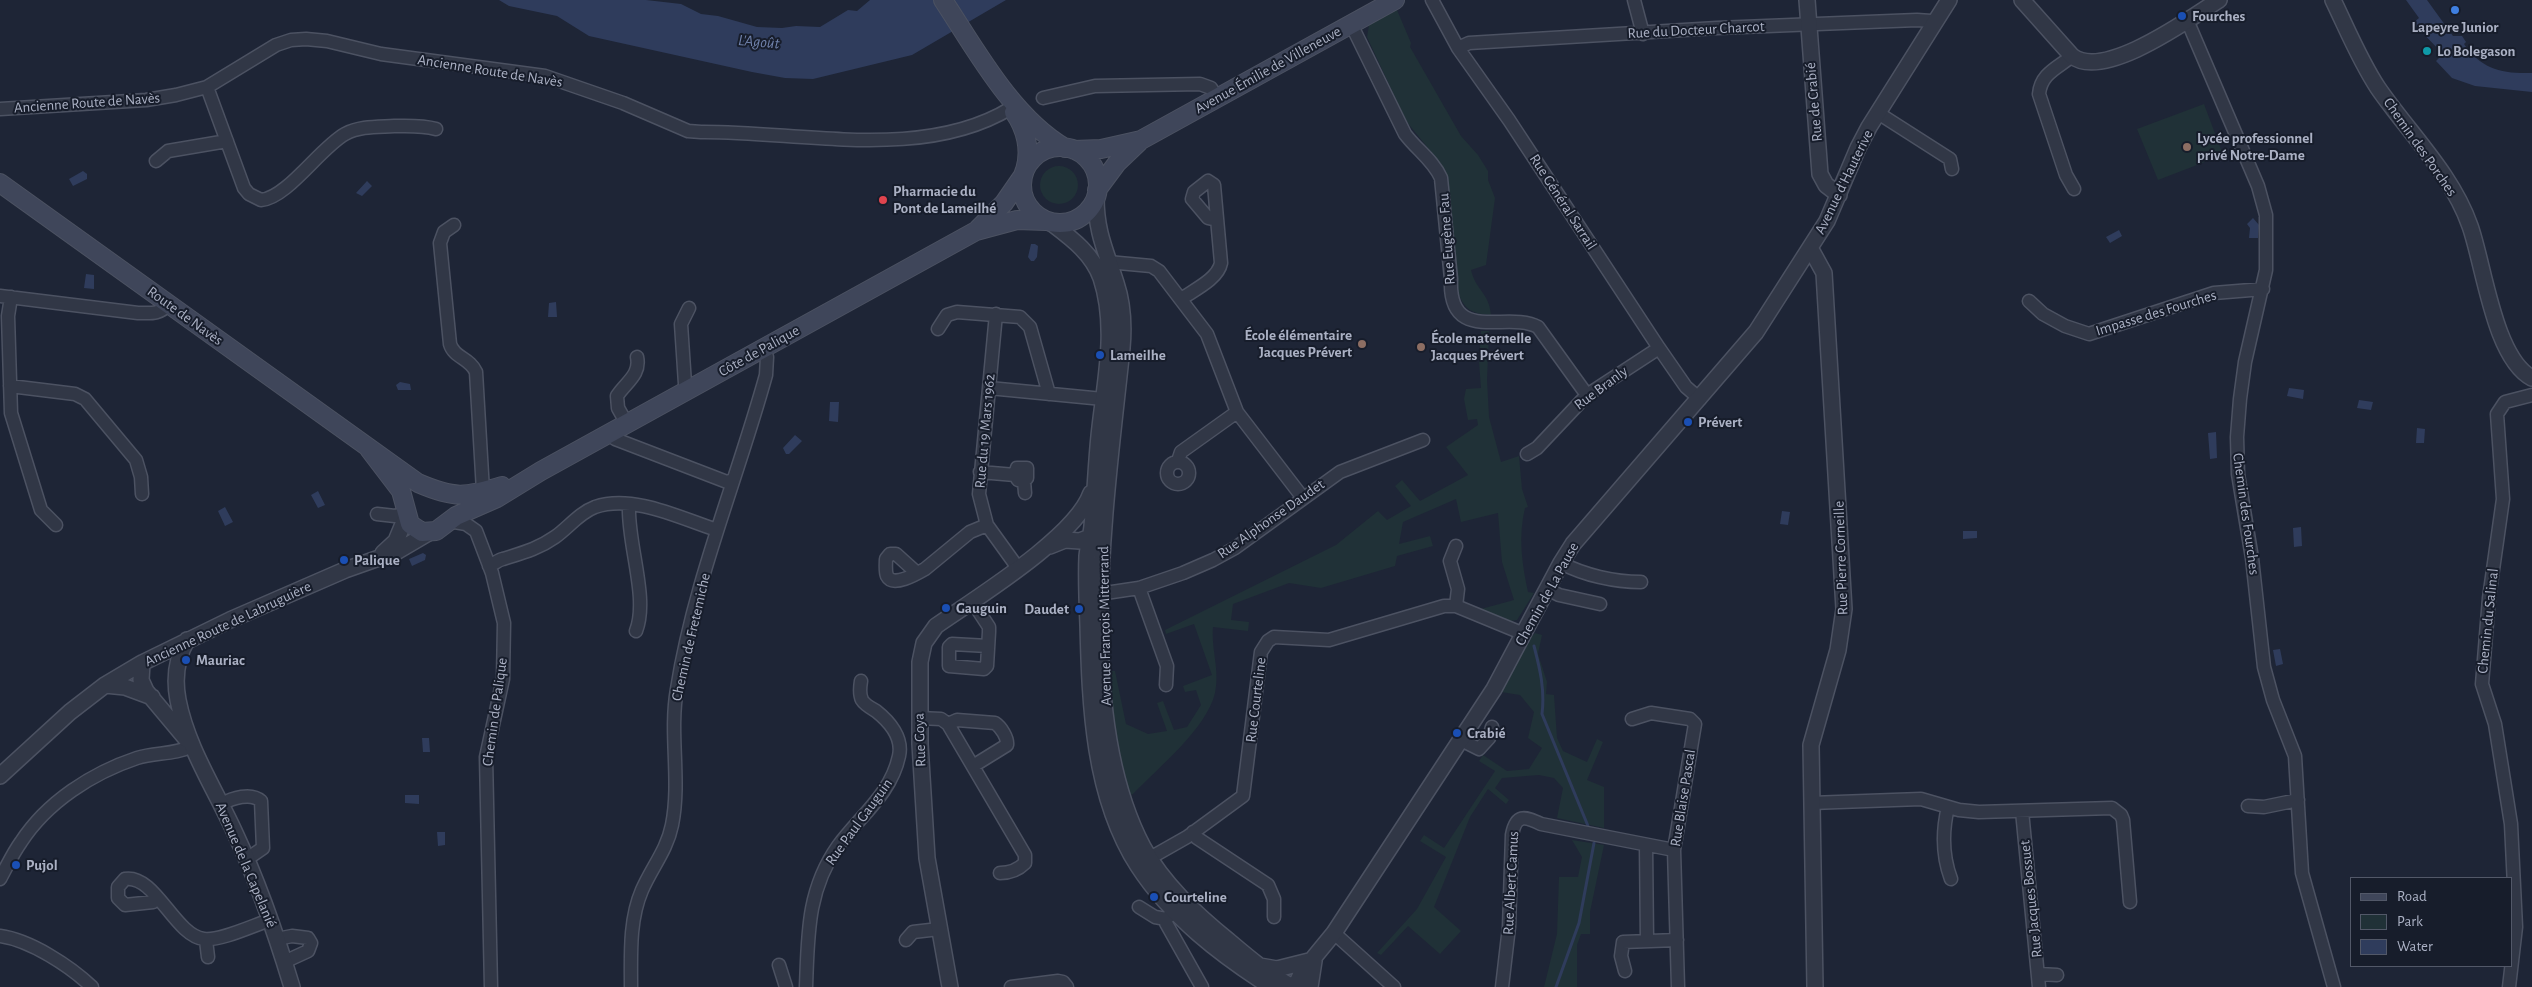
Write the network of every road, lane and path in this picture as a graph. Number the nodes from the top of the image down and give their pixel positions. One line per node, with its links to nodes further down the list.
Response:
1 (943, 0): 17 (main road)
2 (1395, 0): 11 (main road, Avenue Émilie de Villeneuve)
3 (1432, 0): 15 (street, Rue Général Sarrail)
4 (1634, 0): 14 (street)
5 (1807, 0): 12 (street, Rue de Crabié)
6 (1949, 0): 13 (street, Avenue d'Hauterive)
7 (2022, 0): 16 (street)
8 (2219, 0): 10 (street)
9 (2334, 0): 52 (street, Chemin des Porches)
10 (2187, 20): 16 (street); 41 (street, Chemin des Fourches)
11 (1351, 24): 20 (main road, Avenue Émilie de Villeneuve); 57 (street, Rue Eugène Fau)
12 (1809, 24): 13 (street, Rue du Docteur Charcot); 14 (street, Rue du Docteur Charcot); 34 (street, Rue de Crabié)
13 (1935, 24): 23 (street, Avenue d'Hauterive)
14 (1643, 34): 15 (street, Rue du Docteur Charcot)
15 (1458, 48): 49 (street, Rue Général Sarrail)
16 (2072, 56): 32 (street)
17 (996, 79): 21 (main road); 27 (main road)
18 (208, 87): 21 (street, Ancienne Route de Navès); 22 (street, Ancienne Route de Navès); 26 (street)
19 (1043, 98): 20 (street)
20 (1217, 98): 25 (main road, Avenue Émilie de Villeneuve)
21 (1011, 108): 30 (main road)
22 (0, 109)
23 (1878, 113): 29 (street, Avenue d'Hauterive); 34 (street, Avenue d'Hauterive)
24 (436, 129): 26 (street)
25 (1140, 140): 27 (main road, Avenue Émilie de Villeneuve); 33 (main road, Avenue Émilie de Villeneuve)
26 (227, 141): 28 (street)
27 (1069, 149): 30 (main road); 33 (main road)
28 (156, 161)
29 (1952, 169)
30 (1024, 174): 36 (main road); 38 (main road, Côte de Palique)
31 (0, 183): 45 (main road, Route de Navès)
32 (2074, 189)
33 (1097, 194): 36 (main road); 40 (street, Avenue François Mitterrand)
34 (1839, 195): 39 (street, Avenue d'Hauterive)
35 (1217, 220): 43 (street)
36 (1048, 222): 38 (main road, Côte de Palique); 60 (street, Avenue François Mitterrand)
37 (454, 225): 73 (street)
38 (976, 231): 50 (main road, Côte de Palique)
39 (1809, 250): 59 (street, Chemin de La Pause); 121 (street, Rue Pierre Corneille)
40 (1108, 262): 43 (street); 84 (street, Avenue François Mitterrand)
41 (2263, 289): 44 (street, Impasse des Fourches); 120 (street, Chemin des Fourches)
42 (5, 297): 45 (street); 53 (street)
43 (1181, 300): 61 (street)
44 (2029, 301)
45 (168, 304): 64 (main road, Route de Navès)
46 (689, 308): 55 (street)
47 (996, 314): 48 (street); 54 (street, Rue du 19 Mars 1962); 56 (street)
48 (938, 329)
49 (1659, 348): 57 (street, Rue Branly); 59 (street, Rue Général Sarrail)
50 (765, 353): 55 (main road, Côte de Palique); 70 (street, Chemin de Fretemiche)
51 (637, 357): 62 (street)
52 (2532, 378)
53 (10, 386): 74 (street); 81 (street)
54 (989, 388): 56 (street); 68 (street, Rue du 19 Mars 1962)
55 (688, 390): 62 (main road, Côte de Palique)
56 (1049, 394): 60 (street)
57 (1587, 395): 65 (street, Rue Branly)
58 (2532, 395): 150 (street, Chemin du Salinal)
59 (1700, 399): 88 (street, Chemin de La Pause)
60 (1103, 400): 69 (street, Avenue François Mitterrand)
61 (1237, 412): 66 (street); 75 (street)
62 (618, 432): 67 (main road, Côte de Palique); 70 (street)
63 (1423, 440): 75 (street, Rue Alphonse Daudet)
64 (369, 449): 72 (main road); 77 (main road)
65 (1527, 454)
66 (1178, 461)
67 (541, 471): 73 (main road); 82 (main road)
68 (980, 472): 71 (street); 80 (street, Rue du 19 Mars 1962)
69 (1095, 479): 79 (street, Rue Goya); 84 (street, Avenue François Mitterrand)
70 (732, 480): 83 (street, Chemin de Fretemiche)
71 (1021, 483)
72 (435, 490): 73 (main road); 77 (main road); 82 (main road)
73 (483, 491)
74 (142, 494)
75 (1302, 498): 93 (street, Rue Alphonse Daudet)
76 (629, 505): 83 (street); 89 (street); 99 (street)
77 (406, 512): 78 (street); 82 (main road); 87 (street)
78 (377, 514)
79 (1075, 521): 84 (street); 86 (street, Rue Goya)
80 (987, 525): 90 (street, Rue du 19 Mars 1962); 91 (street)
81 (56, 526)
82 (441, 526): 87 (street); 89 (street, Chemin de Palique)
83 (717, 530): 161 (street, Chemin de Fretemiche)
84 (1095, 534): 86 (street, Rue Goya); 95 (street, Avenue François Mitterrand); 95 (street, Avenue François Mitterrand)
85 (1456, 546): 98 (street)
86 (1042, 550): 90 (street, Rue Goya)
87 (371, 560): 101 (street, Ancienne Route de Labruguière)
88 (1561, 563): 92 (street); 94 (street, Chemin de La Pause)
89 (489, 566): 160 (street, Chemin de Palique)
90 (1018, 568): 96 (street, Rue Goya)
91 (917, 573)
92 (1641, 582)
93 (1138, 588): 95 (street, Rue Alphonse Daudet); 107 (street)
94 (1547, 589): 97 (street); 100 (street, Chemin de La Pause)
95 (1094, 595): 130 (street, Avenue François Mitterrand); 137 (street, Avenue François Mitterrand)
96 (972, 601): 102 (street); 110 (street, Rue Goya)
97 (1600, 604)
98 (1456, 606): 100 (street); 126 (street, Rue Courteline)
99 (636, 631)
100 (1524, 634): 114 (street, Chemin de La Pause)
101 (186, 640): 103 (street, Ancienne Route de Labruguière); 105 (street)
102 (988, 646)
103 (157, 656): 104 (street, Ancienne Route de Labruguière); 105 (street)
104 (142, 664): 108 (street, Ancienne Route de Labruguière); 109 (street)
105 (176, 675): 117 (street)
106 (861, 681): 116 (street)
107 (1166, 685)
108 (105, 686): 109 (street); 119 (street, Ancienne Route de Labruguière)
109 (152, 697): 117 (street)
110 (919, 718): 112 (street); 115 (street, Rue Goya)
111 (1632, 719): 128 (street, Rue Blaise Pascal)
112 (948, 724): 118 (street); 118 (street)
113 (1492, 727): 114 (street)
114 (1461, 740): 141 (street, Chemin de La Pause)
115 (920, 744): 116 (street); 140 (street, Rue Goya)
116 (900, 745): 163 (street, Rue Paul Gauguin)
117 (192, 746): 122 (street, Avenue de la Capelanié); 132 (street)
118 (973, 766): 131 (street)
119 (0, 776)
120 (2298, 800): 123 (street); 176 (street, Chemin des Fourches)
121 (1811, 803): 124 (street); 174 (street, Rue Pierre Corneille)
122 (222, 804): 129 (street, Avenue de la Capelanié); 129 (street)
123 (2248, 806)
124 (1948, 807): 125 (street); 133 (street)
125 (2022, 811): 135 (street); 156 (street, Rue Jacques Bossuet)
126 (1193, 832): 130 (street, Rue Courteline); 138 (street)
127 (1646, 846): 128 (street, Rue Albert Camus); 146 (street, Rue Blaise Pascal); 172 (street, Rue Albert Camus)
128 (1674, 850): 147 (street, Rue Blaise Pascal)
129 (247, 858): 139 (street, Avenue de la Capelanié)
130 (1150, 858): 153 (street, Avenue François Mitterrand)
131 (1000, 872)
132 (0, 878)
133 (1951, 879)
134 (157, 898): 144 (street)
135 (2130, 902)
136 (1140, 907): 137 (street)
137 (1170, 915): 167 (street); 168 (street, Avenue François Mitterrand)
138 (1274, 917)
139 (270, 920): 143 (street, Avenue de la Capelanié); 144 (street)
140 (939, 929): 145 (street); 164 (street, Rue Goya)
141 (1334, 933): 149 (street, Chemin de La Pause); 171 (street)
142 (0, 936): 158 (street)
143 (277, 939): 151 (street, Avenue de la Capelanié); 151 (street)
144 (206, 940): 148 (street)
145 (906, 940)
146 (1647, 940): 147 (street); 155 (street)
147 (1677, 940): 173 (street, Rue Blaise Pascal)
148 (208, 957)
149 (1314, 960): 153 (street); 169 (street, Chemin de La Pause); 170 (street, Chemin de La Pause)
150 (2512, 961)
151 (284, 962): 159 (street, Avenue de la Capelanié)
152 (780, 965): 162 (street)
153 (1258, 966): 169 (street, Avenue François Mitterrand)
154 (2511, 967): 177 (street, Chemin du Salinal)
155 (1625, 971)
156 (2038, 974): 157 (street); 175 (street, Rue Jacques Bossuet)
157 (2057, 975)
158 (92, 987)
159 (292, 987)
160 (491, 987)
161 (631, 987)
162 (786, 987)
163 (806, 987)
164 (950, 987)
165 (1011, 987): 166 (street)
166 (1067, 987)
167 (1202, 987)
168 (1271, 987)
169 (1294, 987)
170 (1310, 987)
171 (1394, 987)
172 (1502, 987)
173 (1678, 987)
174 (1815, 987)
175 (2039, 987)
176 (2334, 987)
177 (2509, 987)

